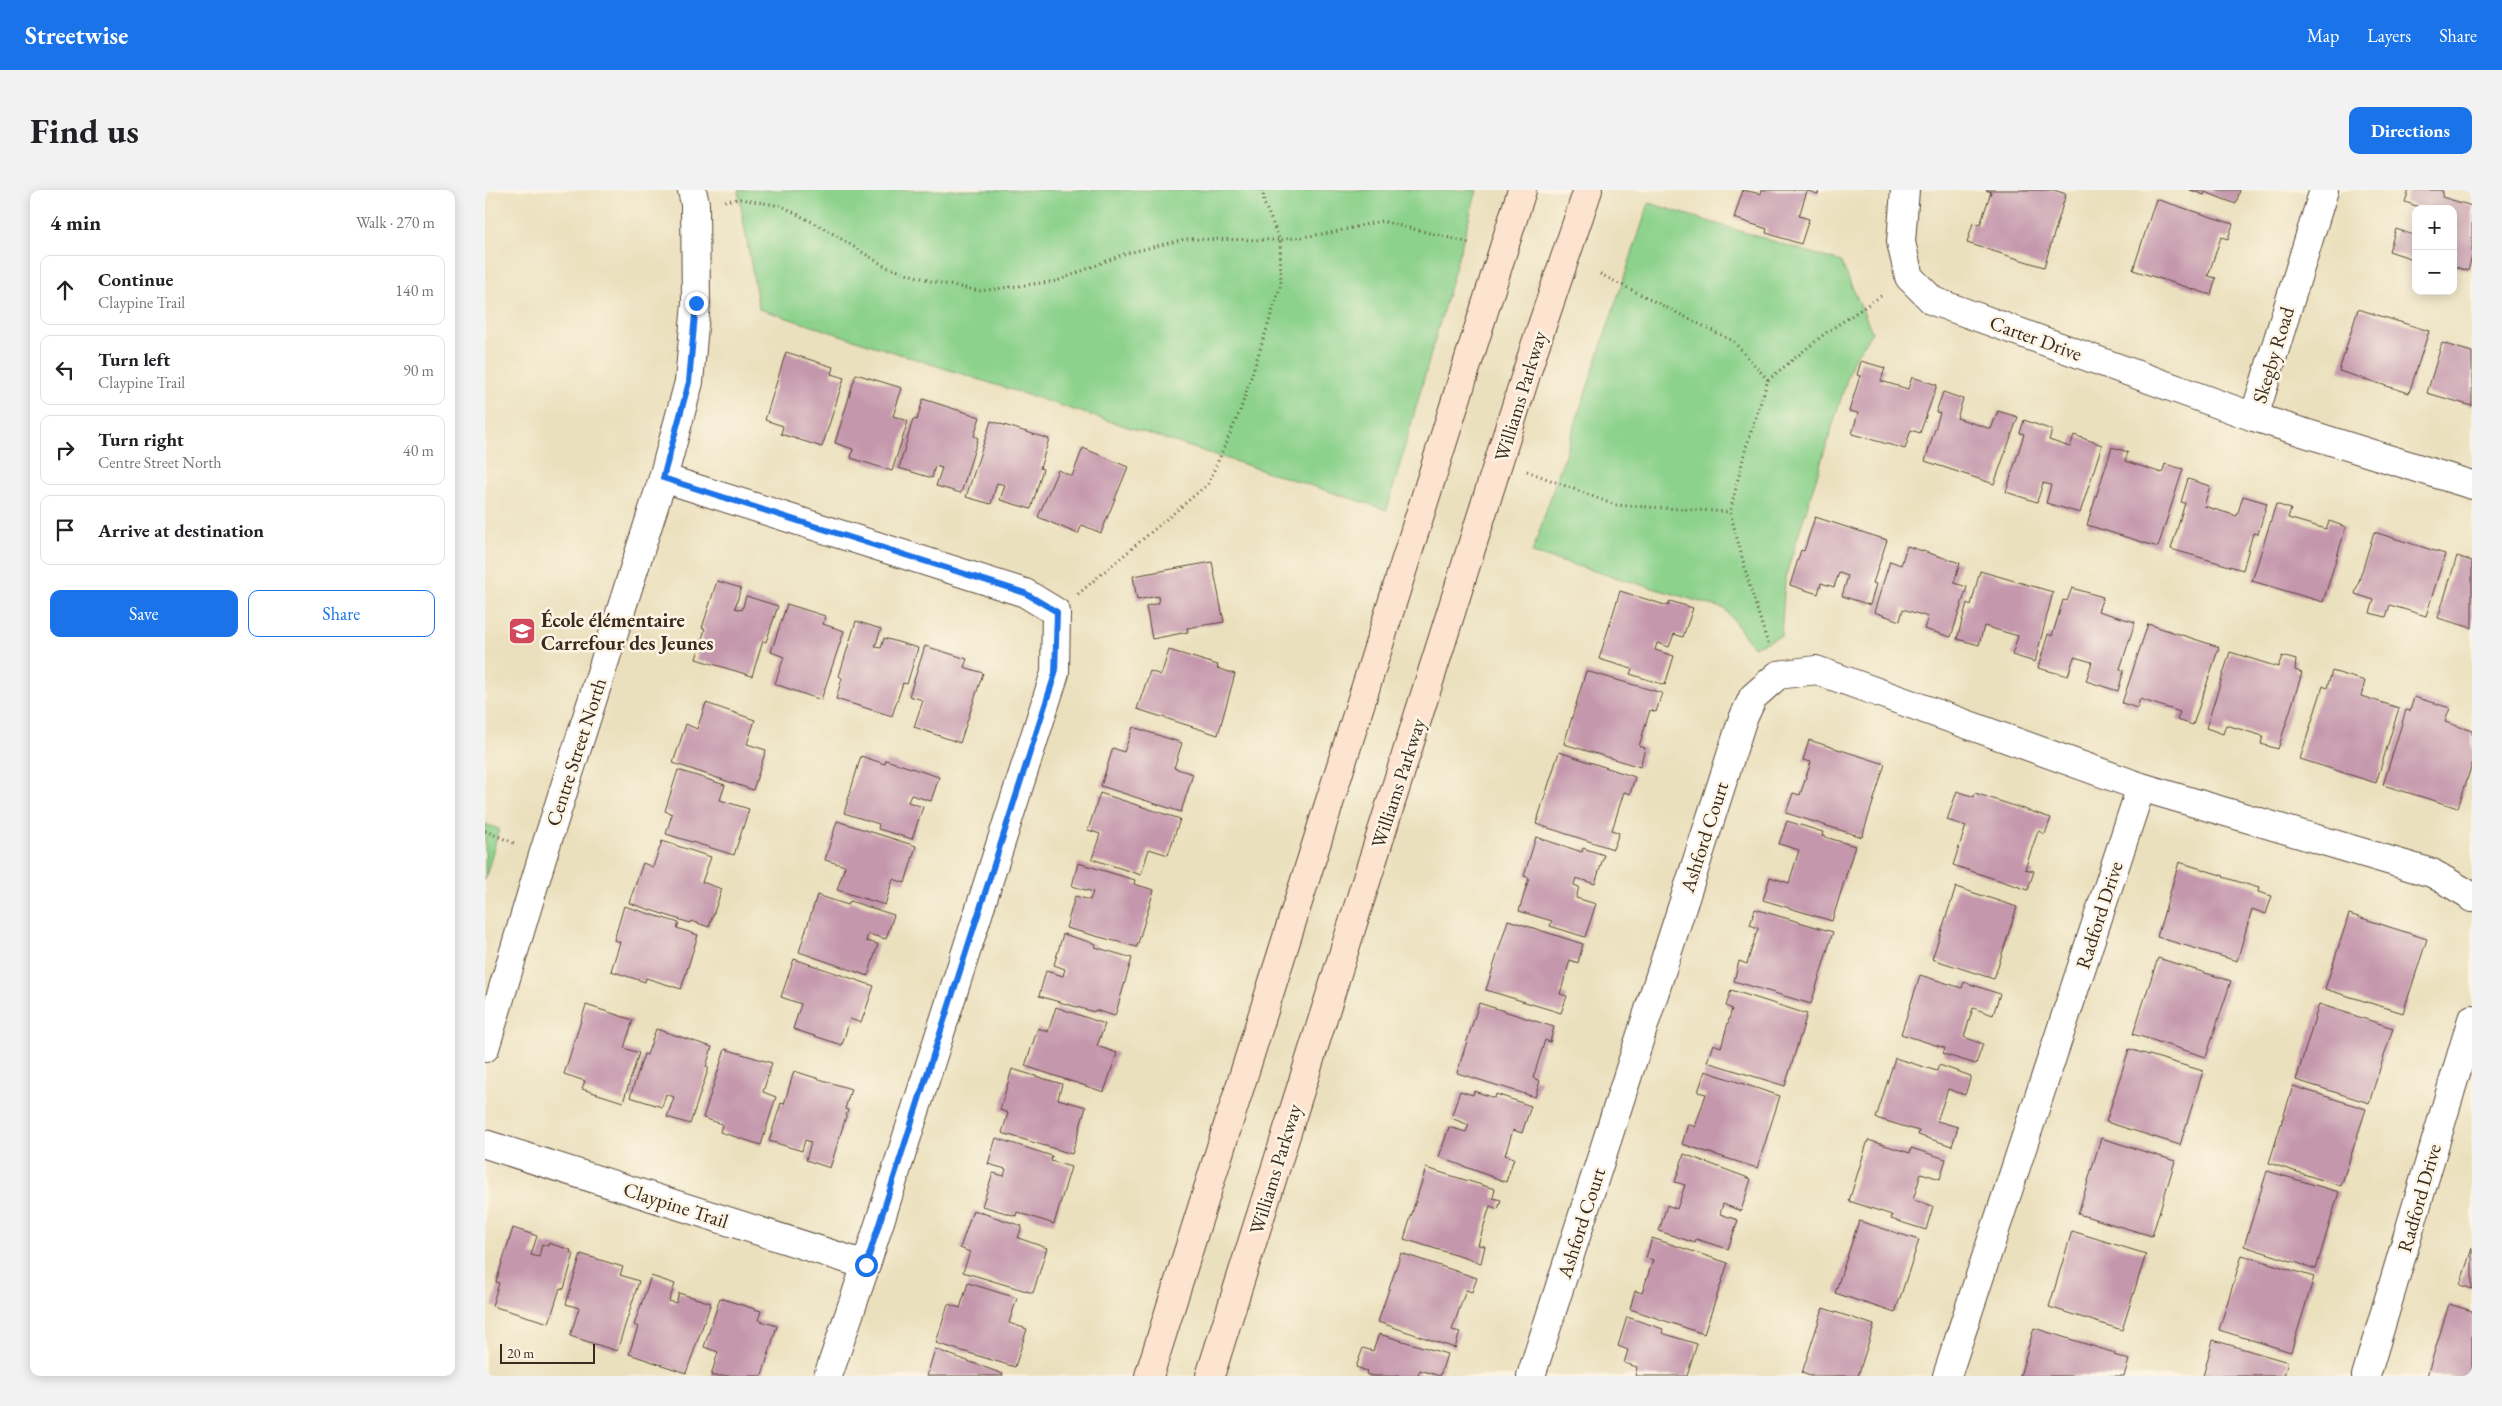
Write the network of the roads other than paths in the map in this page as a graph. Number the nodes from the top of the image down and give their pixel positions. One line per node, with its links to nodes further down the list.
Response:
1 (1521, 190): 16 (main road)
2 (1588, 190): 17 (main road, Williams Parkway)
3 (1905, 190): 6 (street, Carter Drive)
4 (2324, 190): 6 (street, Skegby Road)
5 (694, 197): 7 (street, Centre Street North)
6 (2254, 416): 8 (street, Skegby Road)
7 (663, 478): 12 (street, Centre Street North); 14 (street)
8 (2472, 485)
9 (2141, 787): 10 (street); 18 (street, Ashford Court); 19 (street, Radford Drive)
10 (2472, 898)
11 (2472, 1019): 20 (street, Radford Drive)
12 (485, 1048)
13 (485, 1144): 14 (street, Claypine Trail)
14 (866, 1265): 15 (street)
15 (828, 1376)
16 (1149, 1376)
17 (1210, 1376)
18 (1531, 1376)
19 (1947, 1376)
20 (2366, 1376)

